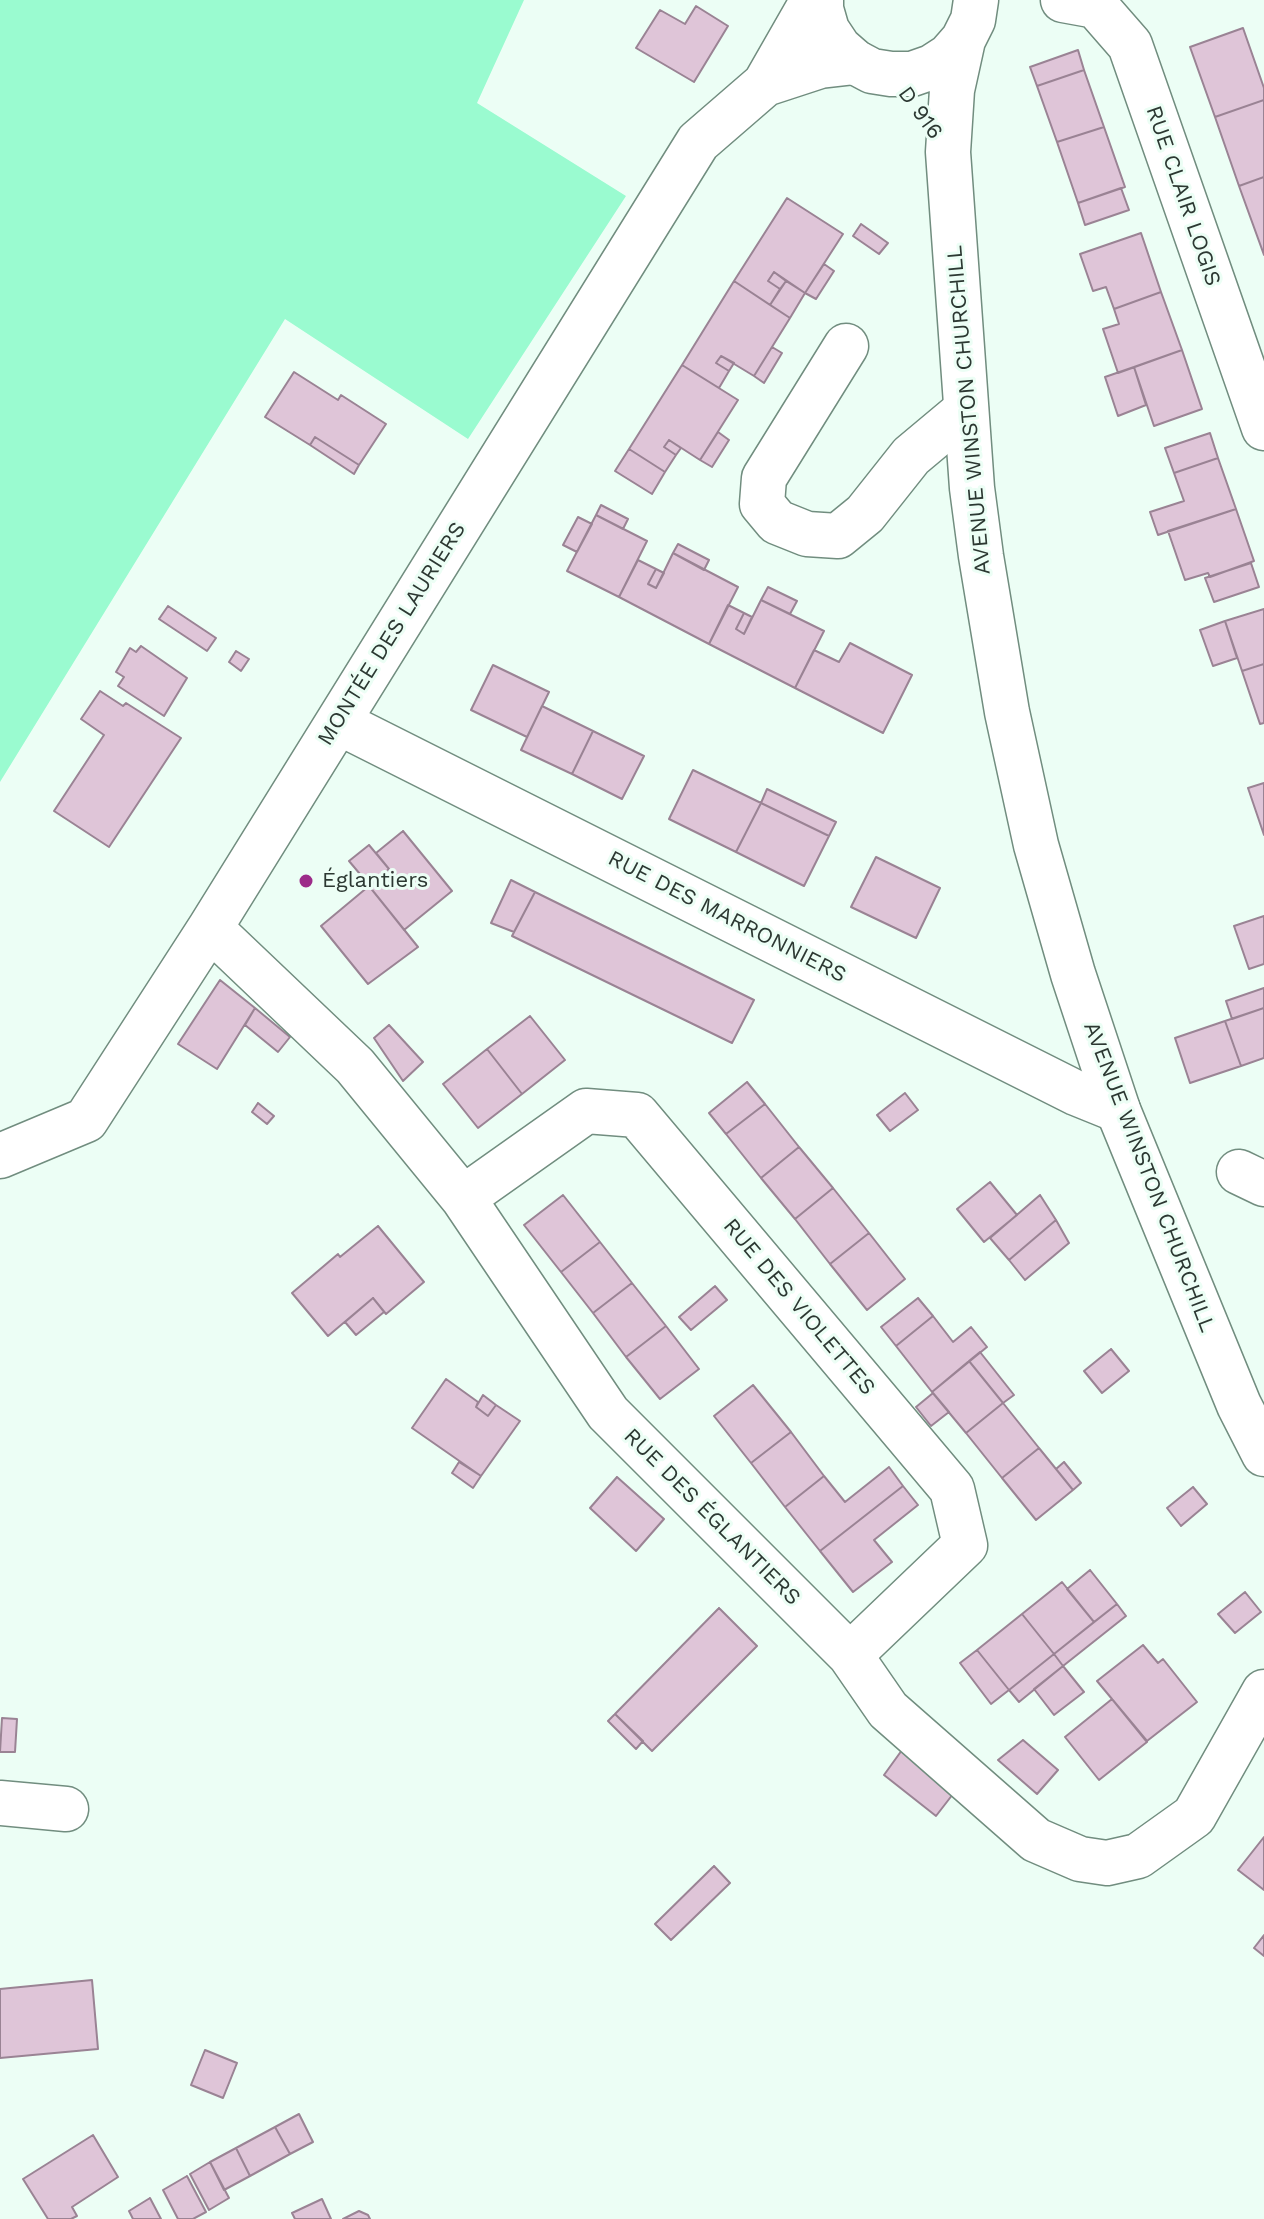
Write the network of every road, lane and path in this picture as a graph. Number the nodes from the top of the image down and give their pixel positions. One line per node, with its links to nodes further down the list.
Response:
1 (813, 0): 6 (street, MONTÉE DES LAURIERS)
2 (821, 0): 5 (street, D 916)
3 (1063, 0): 10 (street, RUE CLAIR LOGIS)
4 (969, 20): 5 (street, MONTÉE DES LAURIERS); 7 (street, AVENUE WINSTON CHURCHILL)
5 (873, 68): 6 (street, MONTÉE DES LAURIERS); 7 (street, D 916)
6 (765, 84): 11 (street, MONTÉE DES LAURIERS)
7 (948, 152): 9 (street, AVENUE WINSTON CHURCHILL)
8 (846, 346): 9 (street)
9 (966, 410): 13 (street, AVENUE WINSTON CHURCHILL)
10 (1264, 428)
11 (338, 722): 12 (street, MONTÉE DES LAURIERS); 13 (street, RUE DES MARRONNIERS)
12 (210, 928): 14 (street, MONTÉE DES LAURIERS); 15 (street, RUE DES ÉGLANTIERS)
13 (1118, 1110): 16 (street, AVENUE WINSTON CHURCHILL)
14 (0, 1156)
15 (463, 1198): 17 (street, RUE DES ÉGLANTIERS); 17 (street, RUE DES VIOLETTES)
16 (1264, 1454)
17 (850, 1655): 18 (street, RUE DES ÉGLANTIERS)
18 (1264, 1692)
19 (0, 1803): 20 (street)
20 (66, 1809)

